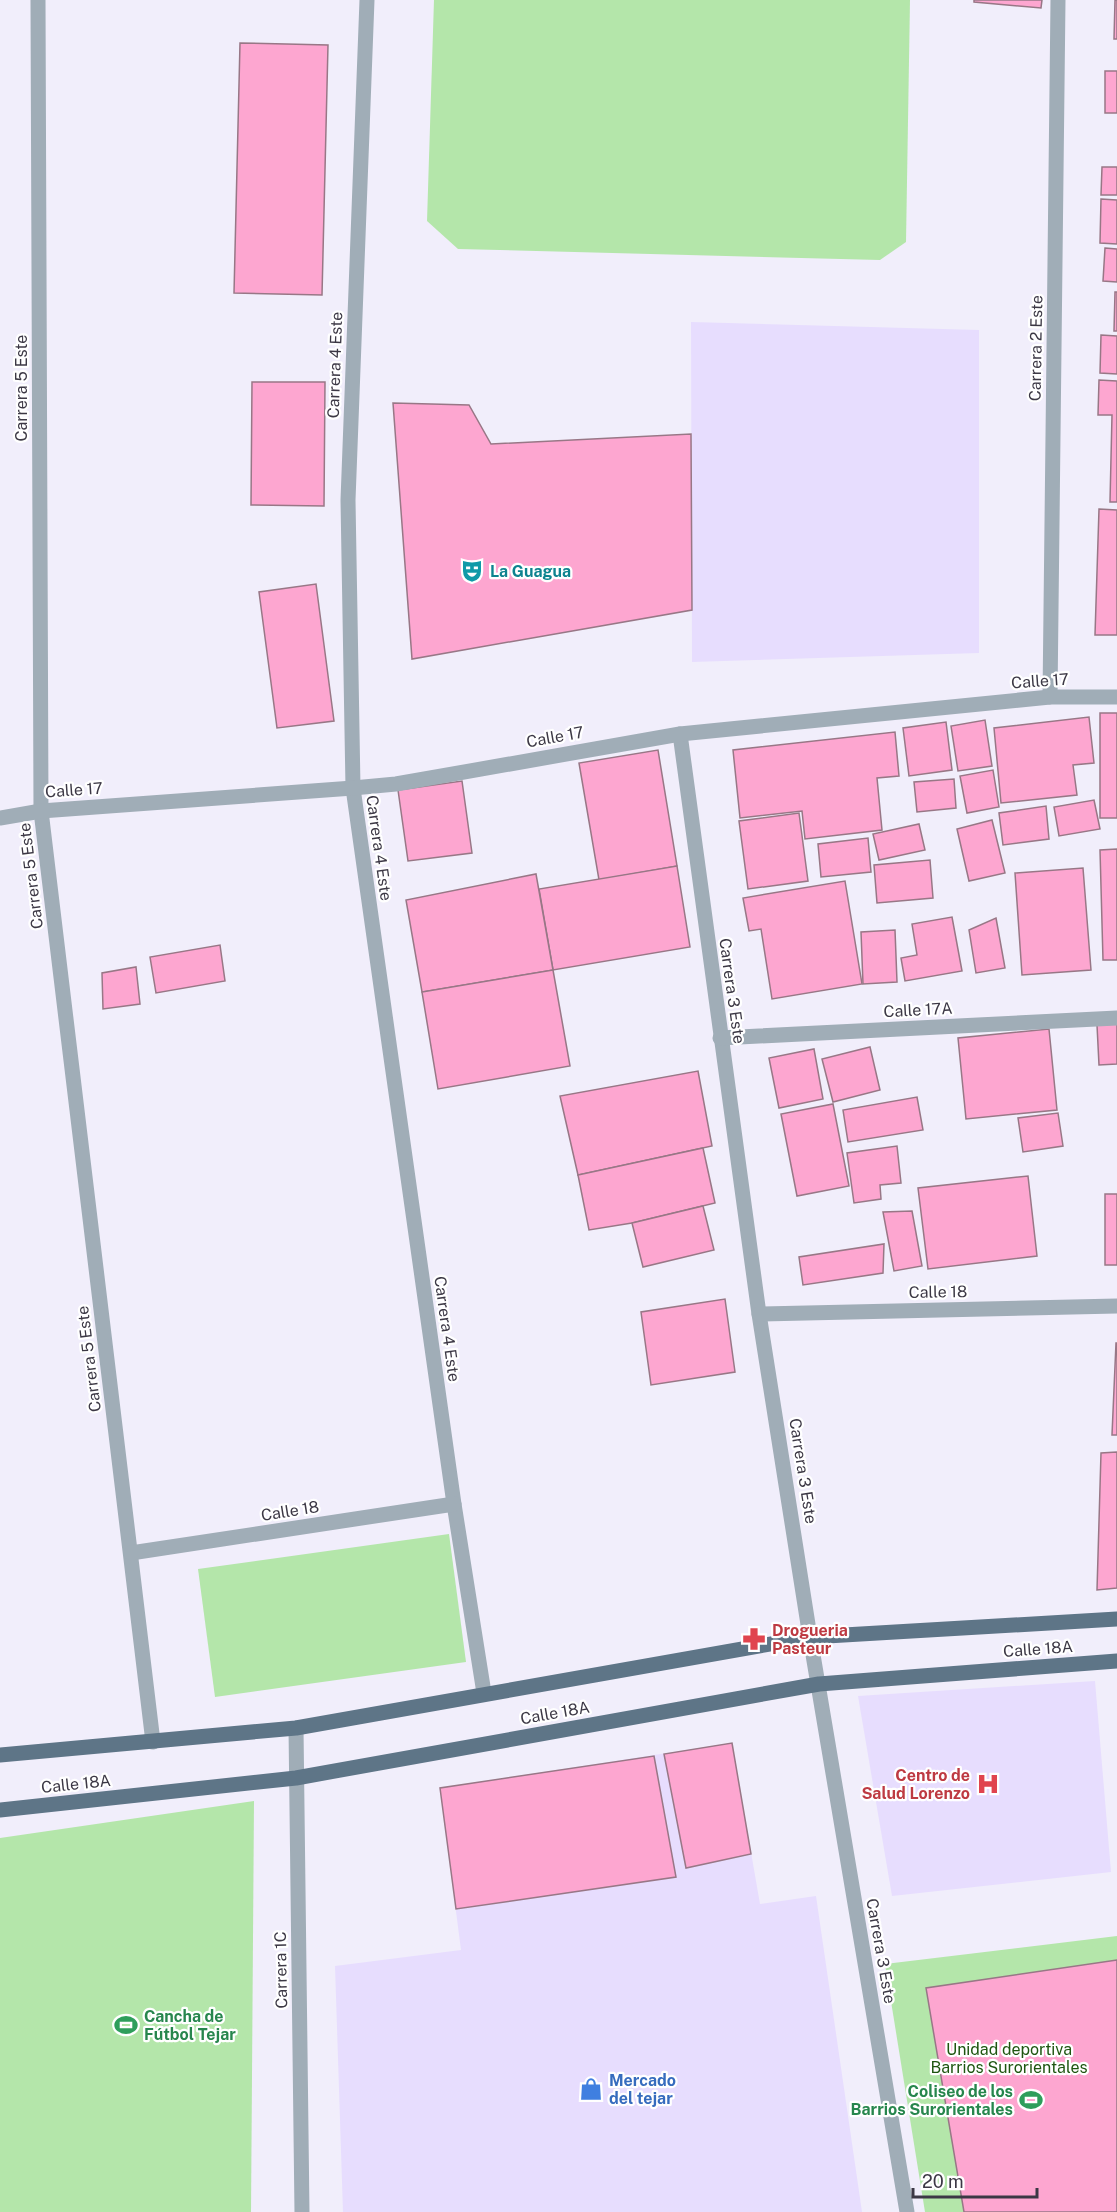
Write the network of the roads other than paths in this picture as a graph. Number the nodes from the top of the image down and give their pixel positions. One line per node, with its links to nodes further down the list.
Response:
1 (38, 0): 8 (street, Carrera 5 Este)
2 (367, 0): 7 (street, Carrera 4 Este)
3 (1058, 0): 4 (street, Carrera 2 Este)
4 (1050, 697): 5 (street, Calle 17); 6 (street, Calle 17)
5 (1117, 697)
6 (680, 734): 7 (street, Calle 17); 11 (street, Carrera 3 Este)
7 (353, 788): 8 (street, Calle 17); 14 (street, Carrera 4 Este)
8 (41, 811): 9 (street, Calle 17); 15 (street, Carrera 5 Este)
9 (0, 818)
10 (1117, 1018): 11 (street, Calle 17A)
11 (720, 1038): 13 (street, Carrera 3 Este)
12 (1117, 1306): 13 (street, Calle 18)
13 (759, 1314): 17 (street, Carrera 3 Este)
14 (454, 1504): 15 (street, Calle 18); 20 (street, Carrera 4 Este)
15 (131, 1553): 22 (street, Carrera 5 Este)
16 (1117, 1619): 17 (main road, Calle 18A)
17 (810, 1637): 19 (street, Carrera 3 Este); 20 (main road, Calle 18A)
18 (1117, 1661): 19 (main road, Calle 18A)
19 (819, 1684): 24 (main road, Calle 18A); 27 (street, Carrera 3 Este)
20 (484, 1694): 21 (main road, Calle 18A)
21 (296, 1728): 22 (main road, Calle 18A); 24 (street, Carrera 1C)
22 (153, 1742): 23 (main road, Calle 18A)
23 (0, 1755)
24 (296, 1778): 25 (main road, Calle 18A); 26 (street, Carrera 1C)
25 (0, 1810)
26 (302, 2212)
27 (907, 2212)

